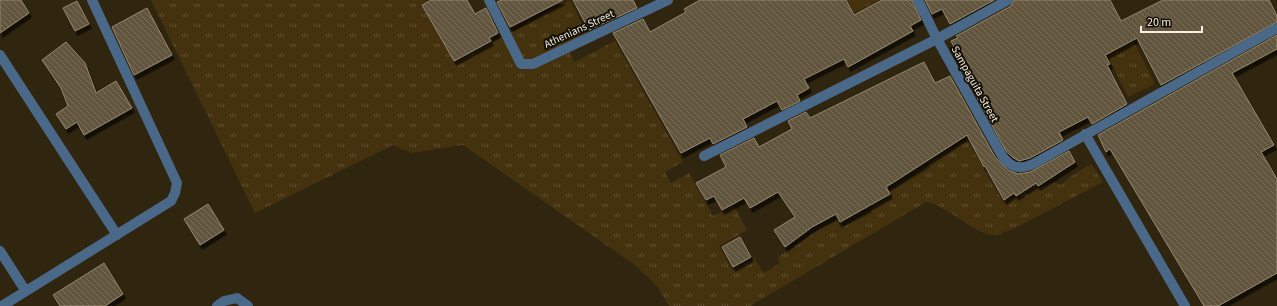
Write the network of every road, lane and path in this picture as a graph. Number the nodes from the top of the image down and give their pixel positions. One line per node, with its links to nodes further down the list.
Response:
1 (92, 0): 11 (street)
2 (489, 0): 3 (street, Athenians Street)
3 (668, 0)
4 (918, 0): 7 (street, Sampaguita Street)
5 (1008, 0): 7 (street)
6 (1277, 28): 9 (street)
7 (936, 39): 9 (street, Sampaguita Street); 10 (street)
8 (0, 55): 11 (street)
9 (1085, 134): 17 (street)
10 (704, 156)
11 (117, 235): 13 (street)
12 (0, 251): 13 (street)
13 (25, 290): 14 (street)
14 (2, 306)
15 (217, 306): 16 (street)
16 (248, 306)
17 (1185, 306)

